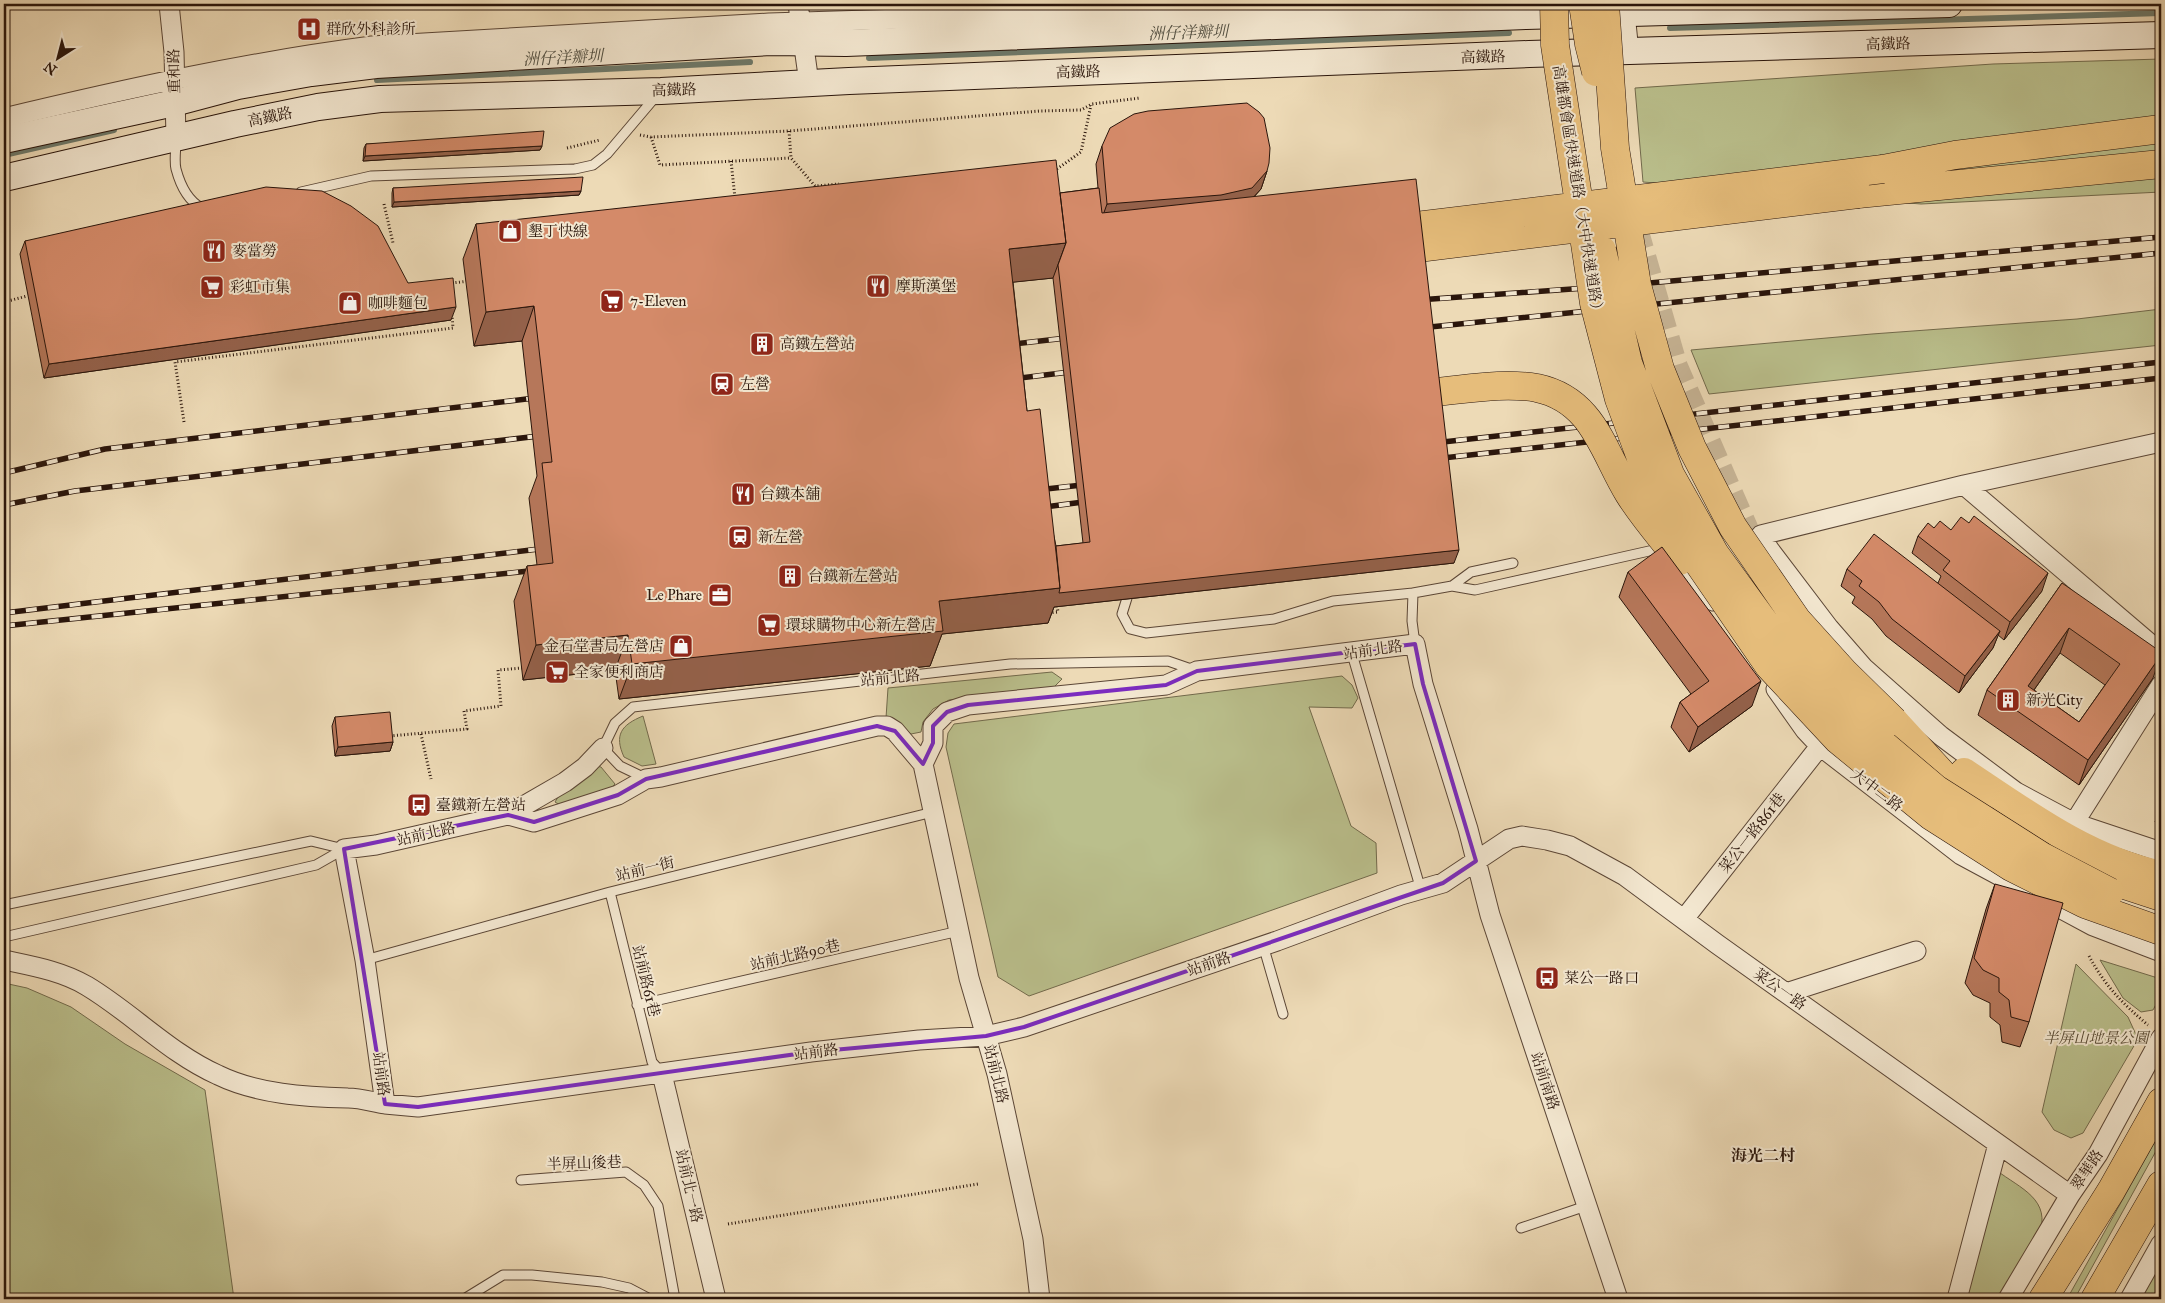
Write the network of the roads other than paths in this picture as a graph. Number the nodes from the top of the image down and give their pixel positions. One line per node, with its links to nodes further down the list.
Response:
1 (169, 4): 15 (street, 重和路)
2 (798, 4): 10 (street)
3 (1400, 4): 6 (street)
4 (1583, 4): 21 (main road, bridge)
5 (1949, 4): 8 (street)
6 (1318, 5): 9 (street)
7 (1554, 7): 8 (street); 10 (street); 13 (street); 41 (main road, 高雄都會區快速道路（大中快速道路）, bridge); 62 (main road, bridge)
8 (1618, 7): 12 (street); 21 (main road, bridge)
9 (1164, 8): 10 (street)
10 (802, 32): 14 (street); 15 (street)
11 (2161, 35): 12 (street, 高鐵路)
12 (1629, 52): 13 (street, 高鐵路)
13 (1550, 54): 14 (street, 高鐵路)
14 (809, 83): 16 (street, 高鐵路)
15 (174, 91): 17 (street); 19 (street, 重和路); 20 (street)
16 (661, 91): 19 (street, 高鐵路); 26 (lane)
17 (4, 118)
18 (2161, 129): 24 (main road)
19 (176, 138): 25 (street, 高鐵路); 27 (lane)
20 (4, 140)
21 (1615, 148): 45 (main road, bridge)
22 (2161, 148): 24 (main road)
23 (2161, 164): 24 (main road, bridge)
24 (1883, 169)
25 (4, 178)
26 (290, 194)
27 (212, 208)
28 (1434, 392): 41 (main road, bridge)
29 (2161, 442): 30 (street)
30 (1964, 486): 31 (street); 39 (street)
31 (1765, 542): 36 (lane); 42 (street)
32 (1658, 549): 34 (lane); 36 (street, 大中二路)
33 (1513, 563): 34 (lane)
34 (1452, 586): 35 (lane)
35 (1413, 593): 37 (lane); 38 (lane)
36 (1707, 593): 46 (street, 大中二路)
37 (1127, 598)
38 (1415, 644): 40 (street, 站前北路); 56 (street, 站前北路)
39 (2161, 653)
40 (1352, 654): 43 (street, 站前北路); 58 (lane)
41 (1769, 666): 66 (main road, 高雄都會區快速道路（大中快速道路）, bridge)
42 (1863, 668): 46 (lane); 53 (street)
43 (1198, 671): 48 (lane, 站前北路); 49 (street, 站前北路)
44 (2161, 684): 53 (street)
45 (1894, 721): 57 (main road); 60 (main road)
46 (1805, 730): 47 (street, 大中二路)
47 (1820, 746): 63 (street, 菜公一路861巷); 71 (street, 大中二路)
48 (603, 748): 50 (lane); 52 (street, 站前北路)
49 (923, 764): 50 (street, 站前北路); 51 (street, 站前北路)
50 (646, 779): 52 (street, 站前北路)
51 (933, 812): 59 (lane, 站前一街); 65 (street, 站前北路)
52 (508, 815): 54 (street, 站前北路)
53 (2074, 823): 55 (street)
54 (344, 849): 61 (lane); 67 (lane); 73 (street, 站前路)
55 (2161, 852)
56 (1476, 861): 58 (street, 站前路); 63 (street, 菜公一路); 86 (street, 站前南路)
57 (2156, 870)
58 (1421, 890): 69 (street, 站前路)
59 (610, 892): 73 (lane, 站前一街); 75 (lane, 站前路61巷)
60 (2161, 897)
61 (4, 905)
62 (2161, 912)
63 (1684, 919): 74 (street, 菜公一路)
64 (2120, 922): 68 (street)
65 (959, 931): 75 (lane, 站前北路90巷); 78 (street, 站前北路)
66 (2161, 931)
67 (4, 937)
68 (2161, 938)
69 (1263, 945): 76 (lane); 78 (street, 站前路)
70 (1916, 951): 74 (street)
71 (2161, 952)
72 (4, 960): 81 (street)
73 (365, 960): 81 (street, 站前路)
74 (1786, 993): 82 (street, 菜公一路)
75 (637, 1005): 79 (lane, 站前路61巷)
76 (1283, 1014)
77 (2155, 1032): 85 (street, 翠華路)
78 (986, 1036): 79 (street, 站前路); 93 (street, 站前北路)
79 (662, 1074): 81 (street, 站前路); 92 (street, 站前北一路)
80 (2161, 1102): 97 (main road, 翠華路)
81 (385, 1104)
82 (1998, 1144): 85 (street, 菜公一路); 95 (street)
83 (521, 1180): 91 (lane, 半屏山後巷)
84 (2161, 1185): 98 (main road)
85 (2070, 1195): 96 (street, 翠華路)
86 (1586, 1206): 87 (lane); 94 (street, 站前南路)
87 (1521, 1228)
88 (2161, 1244): 99 (street)
89 (464, 1299): 90 (lane)
90 (650, 1299)
91 (675, 1299)
92 (716, 1299)
93 (1040, 1299)
94 (1618, 1299)
95 (1957, 1299)
96 (2008, 1299)
97 (2043, 1299)
98 (2095, 1299)
99 (2130, 1299)

